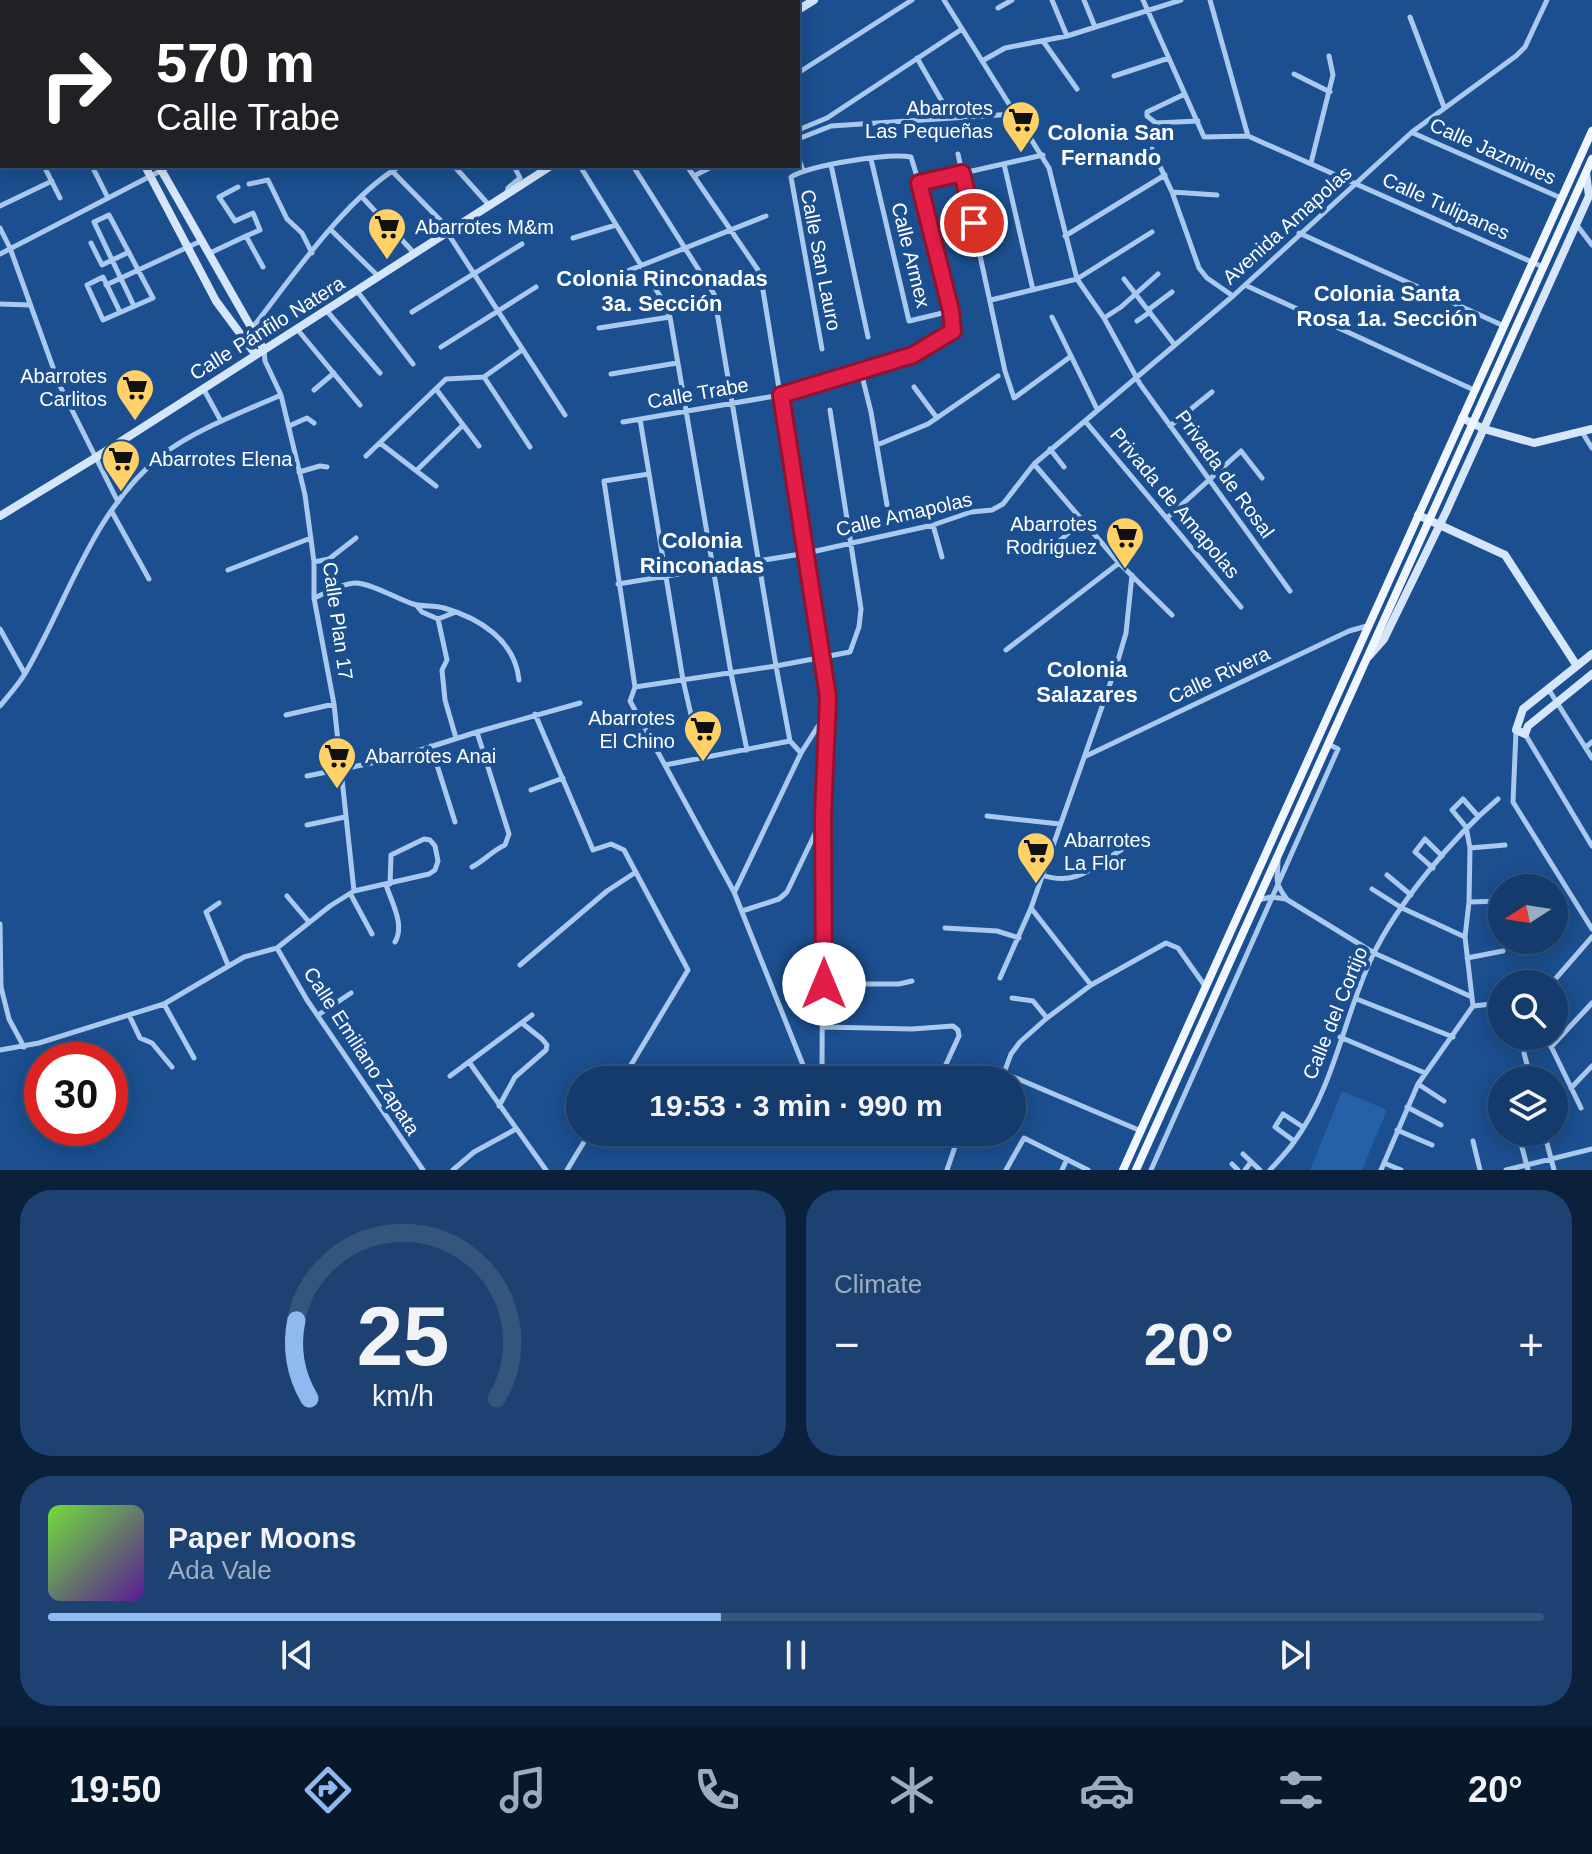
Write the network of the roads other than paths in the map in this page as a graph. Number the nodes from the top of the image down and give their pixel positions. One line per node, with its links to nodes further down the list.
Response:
1 (912, 0): 21 (street)
2 (944, 0): 14 (street, Privada de Rosal)
3 (1012, 0): 10 (street)
4 (1052, 0): 15 (street)
5 (1084, 0): 13 (street)
6 (1143, 0): 11 (street)
7 (1181, 0): 11 (street)
8 (1210, 0): 36 (street)
9 (1547, 0): 27 (street, Avenida Amapolas)
10 (998, 8)
11 (1147, 11): 13 (street); 19 (street)
12 (1410, 17): 27 (street)
13 (1095, 27): 15 (street)
14 (962, 29): 18 (street); 20 (street, Privada de Rosal)
15 (1067, 36): 16 (street)
16 (1043, 41): 20 (street); 24 (street)
17 (1329, 56): 25 (street)
18 (917, 58): 29 (street); 30 (street)
19 (1169, 58): 23 (street); 26 (street)
20 (982, 61): 28 (street, Privada de Rosal)
21 (800, 72)
22 (1294, 74): 25 (street)
23 (1114, 76)
24 (1077, 89)
25 (1330, 92): 44 (street)
26 (1185, 94): 31 (street); 31 (street)
27 (1444, 107): 35 (street, Avenida Amapolas)
28 (1015, 114): 29 (street); 40 (street, Privada de Rosal)
29 (951, 117): 32 (street)
30 (827, 118): 32 (street); 33 (street)
31 (1198, 121): 36 (street)
32 (831, 126): 37 (street)
33 (800, 129)
34 (1592, 131): 78 (main road)
35 (1412, 132): 69 (street, Avenida Amapolas); 78 (street, Calle Jazmines)
36 (1248, 136): 44 (street, Calle Tulipanes)
37 (800, 138)
38 (1152, 149): 63 (street)
39 (958, 154): 62 (street)
40 (1043, 155): 45 (street); 91 (street, Privada de Rosal)
41 (871, 159): 46 (street); 68 (street); 131 (street, Calle Armex)
42 (1592, 159): 61 (main road)
43 (800, 162): 60 (street)
44 (1311, 163): 69 (street, Calle Tulipanes)
45 (1004, 164): 62 (street); 121 (street)
46 (831, 165): 60 (street); 145 (street)
47 (45, 168): 67 (street)
48 (93, 168): 77 (street)
49 (146, 168): 64 (street)
50 (163, 168): 64 (street); 93 (street)
51 (397, 168): 59 (street)
52 (456, 168): 79 (street)
53 (516, 168): 66 (street); 73 (street)
54 (548, 168): 66 (street, Calle Pánfilo Natera)
55 (581, 168): 83 (street)
56 (634, 168): 97 (street)
57 (688, 168): 65 (street)
58 (709, 168): 65 (street)
59 (392, 171): 75 (street); 87 (street)
60 (803, 171): 149 (street, Calle San Lauro)
61 (1586, 172): 82 (street); 109 (main road)
62 (962, 173): 68 (street); 126 (street)
63 (1165, 175): 72 (street); 91 (street)
64 (151, 176): 77 (street); 99 (street)
65 (694, 176): 86 (street)
66 (530, 179): 73 (street, Calle Pánfilo Natera)
67 (52, 181): 76 (street); 80 (street)
68 (919, 183): 131 (street)
69 (1356, 183): 89 (street, Avenida Amapolas); 106 (street, Calle Tulipanes)
70 (249, 184): 102 (street)
71 (238, 187): 90 (street)
72 (1172, 192): 74 (street); 125 (street)
73 (507, 194): 79 (street, Calle Pánfilo Natera)
74 (1217, 195)
75 (362, 197): 85 (street); 103 (street)
76 (60, 198)
77 (108, 198): 98 (street)
78 (1562, 198): 106 (main road)
79 (489, 205): 87 (street, Calle Pánfilo Natera)
80 (0, 206)
81 (766, 216): 86 (street)
82 (1575, 223): 96 (street); 187 (street)
83 (616, 225): 92 (street); 107 (street)
84 (0, 228): 98 (street)
85 (331, 230): 102 (street); 113 (street)
86 (730, 230): 97 (street); 169 (street)
87 (449, 231): 103 (street, Calle Pánfilo Natera); 111 (street)
88 (1152, 232): 115 (street)
89 (1299, 233): 119 (street, Avenida Amapolas); 140 (street)
90 (246, 236): 101 (street); 108 (street)
91 (1065, 236): 115 (street, Privada de Rosal)
92 (573, 238)
93 (202, 241): 99 (street); 101 (street)
94 (91, 243): 105 (street)
95 (522, 244): 111 (street)
96 (1592, 245)
97 (686, 246): 107 (street); 170 (street)
98 (10, 248): 104 (street); 128 (street)
99 (189, 248): 110 (street); 146 (street)
100 (129, 252): 105 (street); 105 (street); 110 (street)
101 (210, 253): 141 (street)
102 (312, 253): 141 (street)
103 (414, 253): 113 (street, Calle Pánfilo Natera)
104 (0, 254)
105 (113, 260): 114 (street)
106 (1533, 262): 109 (street, Calle Tulipanes); 140 (main road)
107 (642, 266): 118 (street); 136 (street)
108 (263, 267)
109 (1543, 267): 183 (main road)
110 (139, 269): 114 (street); 129 (street)
111 (474, 274): 134 (street); 135 (street)
112 (1158, 274): 124 (street)
113 (379, 277): 122 (street, Calle Pánfilo Natera)
114 (121, 278): 117 (street); 129 (street)
115 (1077, 279): 121 (street); 138 (street, Privada de Rosal)
116 (1124, 279): 124 (street)
117 (106, 285): 133 (street); 133 (street)
118 (592, 285)
119 (1245, 285): 125 (street, Avenida Amapolas); 166 (street)
120 (536, 287): 135 (street)
121 (1033, 290): 126 (street)
122 (357, 291): 130 (street, Calle Pánfilo Natera); 154 (street)
123 (1172, 292): 132 (street)
124 (1136, 294): 132 (street); 138 (street)
125 (1233, 296): 147 (street, Avenida Amapolas)
126 (991, 300): 152 (street)
127 (0, 304): 128 (street)
128 (30, 305): 197 (street)
129 (134, 306): 133 (street)
130 (326, 310): 143 (street, Calle Pánfilo Natera); 157 (street)
131 (951, 311): 155 (street, Calle Trabe)
132 (1149, 311): 139 (street); 147 (street)
133 (120, 312)
134 (412, 312)
135 (497, 313): 148 (street); 150 (street)
136 (670, 317): 142 (street); 153 (street)
137 (1052, 317): 152 (street)
138 (1104, 318): 160 (street, Privada de Rosal)
139 (1137, 321)
140 (1504, 326): 166 (main road)
141 (253, 327): 144 (street)
142 (599, 328)
143 (297, 329): 151 (street, Calle Pánfilo Natera); 156 (street)
144 (257, 336): 146 (street); 151 (street)
145 (868, 337)
146 (248, 342): 151 (street)
147 (1174, 344): 160 (street, Avenida Amapolas)
148 (441, 347)
149 (822, 349)
150 (522, 350): 161 (street); 175 (street)
151 (260, 352): 163 (street, Calle Pánfilo Natera); 168 (street, Calle Plan 17)
152 (1070, 357): 173 (street)
153 (678, 363): 158 (street); 174 (street)
154 (413, 364)
155 (861, 372): 169 (street, Calle Trabe); 191 (street)
156 (334, 373): 165 (street); 171 (street)
157 (380, 373)
158 (611, 374)
159 (998, 376): 176 (street)
160 (1136, 376): 173 (street, Avenida Amapolas); 186 (street, Privada de Rosal)
161 (484, 377): 164 (street); 193 (street)
162 (914, 387): 176 (street)
163 (203, 388): 179 (street); 197 (street, Calle Pánfilo Natera)
164 (436, 389): 185 (street); 190 (street)
165 (314, 390)
166 (1475, 390): 177 (main road)
167 (1212, 392): 186 (street)
168 (281, 395): 179 (street); 184 (street, Calle Plan 17)
169 (781, 395): 170 (street, Calle Trabe); 221 (street)
170 (732, 404): 174 (street, Calle Trabe); 223 (street)
171 (360, 405)
172 (830, 410): 219 (street)
173 (1097, 410): 180 (street, Avenida Amapolas)
174 (686, 411): 178 (street, Calle Trabe); 226 (street)
175 (565, 415)
176 (937, 418): 191 (street)
177 (1462, 418): 183 (street); 210 (main road)
178 (640, 419): 181 (street, Calle Trabe); 203 (street)
179 (221, 421): 207 (street)
180 (1085, 421): 195 (street, Avenida Amapolas); 212 (street, Privada de Amapolas)
181 (623, 422)
182 (314, 423): 184 (street)
183 (1472, 424): 187 (street); 213 (main road)
184 (289, 426): 202 (street, Calle Plan 17)
185 (462, 426): 192 (street); 201 (street)
186 (1170, 426): 205 (street, Privada de Rosal)
187 (1484, 429): 189 (street); 216 (street)
188 (1592, 429): 189 (street)
189 (1582, 431): 194 (street)
190 (380, 443): 196 (street); 201 (street)
191 (877, 445): 208 (street)
192 (479, 446)
193 (530, 447)
194 (1592, 448)
195 (1050, 449): 198 (street, Avenida Amapolas); 200 (street)
196 (366, 456)
197 (95, 458): 207 (street); 211 (street, Calle Pánfilo Natera)
198 (1034, 464): 214 (street); 215 (street, Calle Amapolas)
199 (327, 467): 202 (street)
200 (1064, 467)
201 (417, 470): 206 (street)
202 (299, 472): 217 (street, Calle Plan 17)
203 (649, 474): 229 (street); 231 (street)
204 (1262, 478): 205 (street)
205 (1209, 479): 212 (street); 232 (street, Privada de Rosal)
206 (436, 486)
207 (118, 502): 209 (street)
208 (887, 505)
209 (112, 512): 230 (street); 249 (street)
210 (1418, 515): 213 (street); 239 (main road)
211 (0, 516)
212 (1167, 518): 235 (street, Privada de Amapolas)
213 (1429, 520): 216 (street); 244 (main road)
214 (1082, 521): 220 (street); 225 (street)
215 (933, 525): 219 (street, Calle Amapolas); 222 (street)
216 (1439, 525): 244 (street); 246 (street)
217 (311, 538): 224 (street, Calle Plan 17); 227 (street)
218 (356, 538): 224 (street)
219 (851, 543): 221 (street, Calle Amapolas); 243 (street)
220 (1047, 552)
221 (807, 553): 223 (street, Calle Amapolas); 243 (street)
222 (942, 557)
223 (758, 561): 226 (street, Calle Amapolas); 245 (street)
224 (314, 562): 233 (street, Calle Plan 17)
225 (1119, 563): 228 (street); 241 (street)
226 (713, 569): 229 (street, Calle Amapolas); 247 (street)
227 (228, 570)
228 (1132, 575): 237 (street); 272 (street)
229 (666, 577): 231 (street, Calle Amapolas); 251 (street)
230 (149, 579)
231 (618, 584): 252 (street)
232 (1290, 591)
233 (314, 598): 234 (street); 256 (street, Calle Plan 17)
234 (417, 606): 236 (street); 238 (street)
235 (1241, 607)
236 (456, 612): 238 (street); 250 (street)
237 (1172, 615)
238 (438, 619): 263 (street)
239 (1367, 626): 264 (main road); 272 (street, Calle Rivera)
240 (0, 629): 249 (street)
241 (1006, 650)
242 (1592, 654): 246 (street)
243 (823, 658): 245 (street); 259 (street)
244 (1366, 660): 267 (main road)
245 (776, 666): 247 (street); 265 (street)
246 (1577, 666): 253 (street)
247 (731, 673): 251 (street); 270 (street)
248 (1592, 674): 254 (street)
249 (25, 675): 257 (street)
250 (519, 680)
251 (683, 680): 252 (street); 273 (street)
252 (635, 687): 275 (street)
253 (1549, 690): 254 (street); 262 (street)
254 (1557, 702): 262 (street); 269 (street)
255 (580, 703): 258 (street)
256 (334, 704): 260 (street); 277 (street, Calle Plan 17)
257 (0, 706)
258 (535, 714): 261 (street); 280 (street)
259 (826, 714): 271 (street); 285 (street)
260 (286, 715)
261 (477, 732): 263 (street); 300 (street)
262 (1521, 732): 294 (street); 324 (street)
263 (456, 738): 268 (street)
264 (1316, 740): 267 (main road); 297 (main road)
265 (790, 741): 270 (street); 271 (street)
266 (1592, 742): 269 (street)
267 (1328, 744): 276 (main road); 278 (street)
268 (431, 746): 277 (street); 289 (street)
269 (1586, 747): 274 (street)
270 (747, 750): 273 (street)
271 (801, 753): 308 (street)
272 (1085, 756): 290 (street)
273 (701, 758): 275 (street)
274 (1592, 758)
275 (665, 765): 308 (street)
276 (1318, 768): 278 (street); 283 (main road)
277 (340, 770): 279 (street); 288 (street, Calle Plan 17)
278 (1328, 773): 284 (street)
279 (307, 776)
280 (563, 778): 281 (street); 302 (street)
281 (531, 790)
282 (1498, 799): 287 (street, Calle del Cortijo)
283 (1300, 807): 284 (street); 298 (main road)
284 (1310, 812): 306 (street)
285 (823, 816): 320 (street); 339 (street)
286 (987, 816): 290 (street)
287 (1478, 816): 292 (street, Calle del Cortijo); 292 (street)
288 (345, 817): 291 (street); 309 (street, Calle Plan 17)
289 (455, 822)
290 (1060, 824): 303 (street)
291 (307, 825)
292 (1466, 827): 295 (street); 299 (street, Calle del Cortijo)
293 (1505, 845): 295 (street)
294 (1592, 846)
295 (1470, 848): 316 (street)
296 (1121, 850): 303 (street)
297 (1266, 850): 298 (main road); 341 (main road)
298 (1278, 856): 306 (street); 314 (main road)
299 (1442, 856): 301 (street, Calle del Cortijo); 301 (street)
300 (472, 867)
301 (1433, 868): 310 (street, Calle del Cortijo)
302 (636, 872): 335 (street); 370 (street)
303 (1042, 875): 318 (street)
304 (1387, 875): 310 (street)
305 (388, 884): 305 (street); 309 (street); 329 (street)
306 (1277, 884): 312 (street); 313 (street)
307 (1372, 889): 319 (street)
308 (734, 892): 320 (street)
309 (353, 893): 321 (street); 325 (street)
310 (1411, 895): 319 (street, Calle del Cortijo)
311 (287, 896): 321 (street)
312 (1271, 897): 313 (street); 314 (street); 343 (street)
313 (1286, 899): 331 (street)
314 (1258, 900): 342 (main road)
315 (1488, 901): 316 (street)
316 (1469, 902): 326 (street)
317 (219, 903): 334 (street)
318 (1031, 908): 328 (street); 340 (street)
319 (1402, 908): 326 (street); 331 (street, Calle del Cortijo)
320 (742, 911): 371 (street)
321 (309, 922): 330 (street)
322 (0, 924): 364 (street)
323 (945, 928): 328 (street)
324 (1592, 929)
325 (372, 934)
326 (1465, 937): 333 (street)
327 (1592, 937): 336 (street)
328 (1019, 938): 337 (street)
329 (395, 942)
330 (277, 948): 334 (street); 353 (street, Calle Emiliano Zapata)
331 (1374, 953): 345 (street); 347 (street, Calle del Cortijo)
332 (1488, 954): 333 (street)
333 (1467, 958): 345 (street)
334 (228, 965): 349 (street)
335 (520, 965)
336 (1563, 970)
337 (1000, 978)
338 (912, 981): 339 (street)
339 (824, 984): 359 (street)
340 (1091, 985): 341 (street); 356 (street)
341 (1205, 986): 391 (main road)
342 (1218, 987): 343 (street); 355 (main road)
343 (1229, 992): 357 (street)
344 (351, 993): 353 (street)
345 (1472, 997): 351 (street)
346 (1012, 998): 356 (street)
347 (1354, 998): 361 (street, Calle del Cortijo); 362 (street)
348 (1592, 1003): 360 (street)
349 (164, 1004): 352 (street); 368 (street)
350 (1488, 1004): 351 (street)
351 (1473, 1006): 362 (street)
352 (129, 1015): 363 (street); 377 (street)
353 (318, 1015): 407 (street, Calle Emiliano Zapata)
354 (532, 1015): 358 (street)
355 (1205, 1016): 357 (street); 416 (main road)
356 (1047, 1018): 374 (street)
357 (1216, 1021): 417 (street)
358 (522, 1023): 369 (street); 384 (street)
359 (824, 1027): 372 (street); 373 (street)
360 (1568, 1029)
361 (1340, 1037): 378 (street); 388 (street, Calle del Cortijo)
362 (1453, 1037): 378 (street)
363 (40, 1042)
364 (24, 1047): 365 (street)
365 (0, 1050)
366 (1552, 1050): 382 (street)
367 (1524, 1053): 375 (street)
368 (194, 1058)
369 (469, 1062): 379 (street); 384 (street)
370 (630, 1066)
371 (804, 1066)
372 (822, 1066)
373 (945, 1066)
374 (1007, 1066)
375 (1526, 1066)
376 (1592, 1066): 382 (street)
377 (172, 1067)
378 (1425, 1073): 381 (street)
379 (450, 1076)
380 (1026, 1082): 391 (street)
381 (1418, 1084): 383 (street); 385 (street)
382 (1571, 1088): 386 (street)
383 (1444, 1101)
384 (499, 1106): 389 (street)
385 (1407, 1107): 387 (street); 390 (street)
386 (1581, 1108)
387 (1441, 1125)
388 (1303, 1127): 392 (street, Calle del Cortijo); 392 (street)
389 (516, 1129): 408 (street); 409 (street)
390 (1397, 1130): 394 (street); 405 (street)
391 (1141, 1131): 415 (main road)
392 (1294, 1141): 421 (street, Calle del Cortijo)
393 (1473, 1141): 423 (street)
394 (1432, 1145)
395 (582, 1146): 410 (street)
396 (955, 1146): 411 (street)
397 (1522, 1146): 406 (street)
398 (1548, 1146): 402 (street)
399 (1592, 1149): 402 (street)
400 (1243, 1154): 403 (street)
401 (1067, 1159): 412 (street); 413 (street); 414 (street)
402 (1551, 1160): 406 (street); 425 (street)
403 (1251, 1162): 419 (street); 420 (street)
404 (1232, 1164): 418 (street)
405 (1382, 1167): 422 (street)
406 (1528, 1167): 424 (street)
407 (423, 1170)
408 (453, 1170)
409 (546, 1170)
410 (567, 1170)
411 (947, 1170)
412 (1006, 1170)
413 (1062, 1170)
414 (1088, 1170)
415 (1123, 1170)
416 (1136, 1170)
417 (1151, 1170)
418 (1238, 1170)
419 (1245, 1170)
420 (1260, 1170)
421 (1270, 1170)
422 (1401, 1170)
423 (1480, 1170)
424 (1506, 1170)
425 (1554, 1170)

